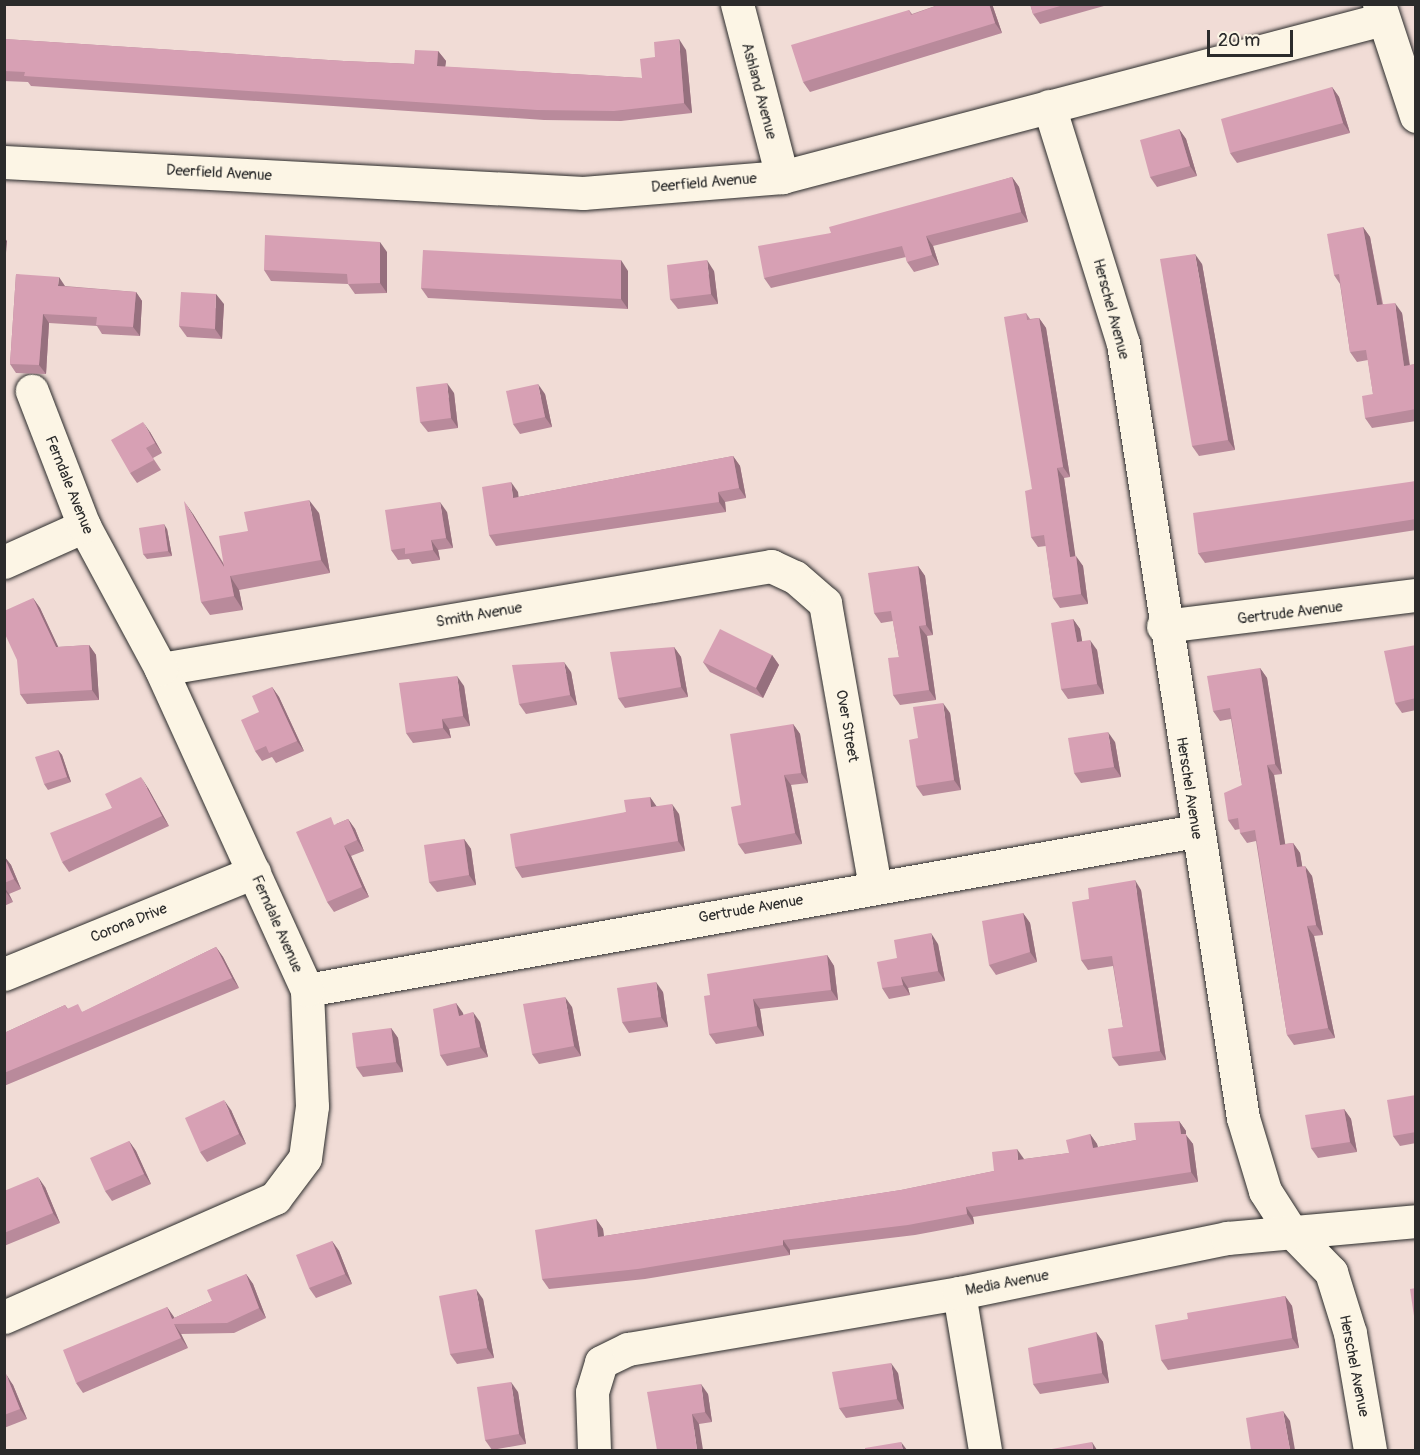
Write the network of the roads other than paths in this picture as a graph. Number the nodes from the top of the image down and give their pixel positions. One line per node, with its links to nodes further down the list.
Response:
1 (736, 4): 6 (street, Ashland Avenue)
2 (1381, 12): 3 (street, Deerfield Avenue); 4 (street)
3 (1049, 106): 6 (street, Deerfield Avenue); 12 (street, Herschel Avenue)
4 (1416, 116)
5 (4, 162): 6 (street, Deerfield Avenue)
6 (782, 177)
7 (32, 391): 8 (street, Ferndale Avenue)
8 (84, 526): 9 (street); 13 (street, Ferndale Avenue)
9 (4, 562)
10 (795, 577): 13 (street, Smith Avenue); 16 (street, Over Street)
11 (1416, 595): 12 (street, Gertrude Avenue)
12 (1163, 626): 14 (street, Herschel Avenue)
13 (161, 669): 15 (street, Ferndale Avenue)
14 (1196, 831): 16 (street, Gertrude Avenue); 20 (street, Herschel Avenue)
15 (254, 872): 17 (street, Corona Drive); 18 (street, Ferndale Avenue)
16 (875, 888): 18 (street, Gertrude Avenue)
17 (4, 974)
18 (307, 990): 22 (street, Ferndale Avenue)
19 (1416, 1221): 20 (street, Media Avenue)
20 (1290, 1230): 21 (street, Media Avenue); 25 (street, Herschel Avenue)
21 (960, 1293): 23 (street, Media Avenue); 24 (street)
22 (4, 1317)
23 (594, 1450)
24 (985, 1450)
25 (1370, 1450)

